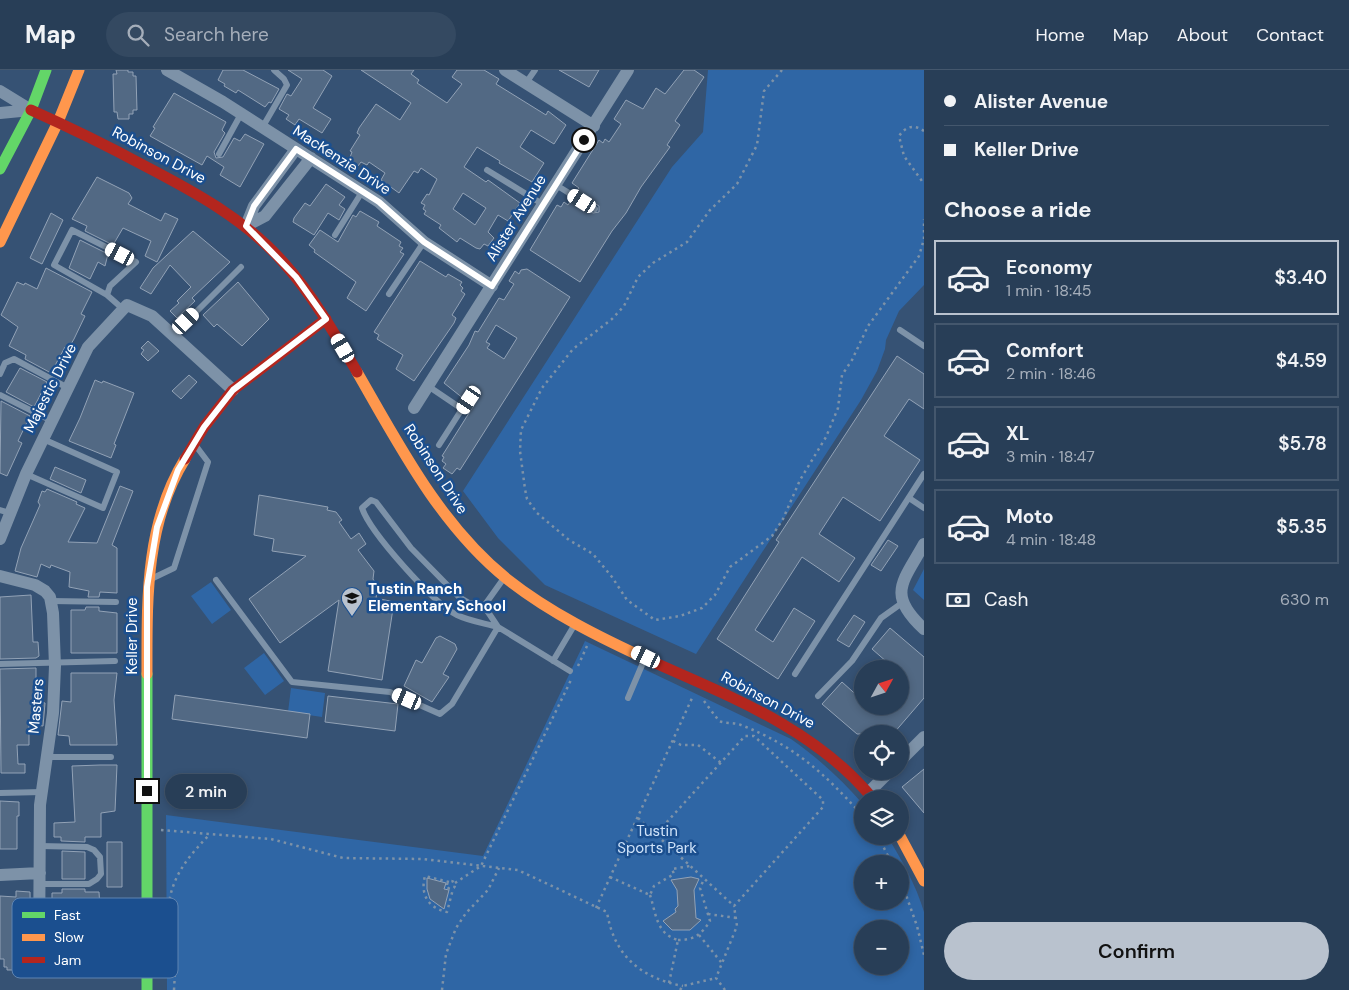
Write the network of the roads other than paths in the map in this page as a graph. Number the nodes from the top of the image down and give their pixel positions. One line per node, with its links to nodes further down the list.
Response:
1 (46, 70): 10 (street)
2 (79, 70): 13 (street)
3 (167, 70): 12 (street, MacKenzie Drive)
4 (274, 70): 15 (lane)
5 (505, 70): 8 (street)
6 (535, 70): 8 (lane)
7 (628, 70): 14 (street, Alister Avenue)
8 (526, 83): 14 (street)
9 (0, 91): 10 (street, Robinson Drive)
10 (31, 110): 11 (street, Robinson Drive); 13 (street, Robinson Drive); 19 (street)
11 (0, 113)
12 (242, 114): 15 (street, MacKenzie Drive); 17 (lane)
13 (58, 122): 25 (street, Robinson Drive); 27 (street)
14 (594, 126): 21 (street, Alister Avenue)
15 (262, 128): 16 (street, MacKenzie Drive)
16 (296, 149): 18 (street, MacKenzie Drive); 25 (street)
17 (219, 154)
18 (311, 158): 22 (street, MacKenzie Drive); 25 (street)
19 (0, 169)
20 (487, 170): 23 (lane)
21 (556, 185): 23 (street, Alister Avenue); 24 (lane)
22 (362, 192): 26 (lane); 28 (street, MacKenzie Drive)
23 (544, 205): 30 (street, Alister Avenue)
24 (595, 209)
25 (246, 226): 34 (street, Robinson Drive)
26 (335, 235)
27 (0, 242)
28 (424, 242): 30 (street, MacKenzie Drive); 31 (lane)
29 (242, 267): 36 (lane)
30 (492, 286): 39 (street, Alister Avenue)
31 (389, 294)
32 (107, 295): 32 (lane); 33 (lane)
33 (123, 309): 36 (street); 40 (street, Majestic Drive)
34 (326, 319): 41 (street, Keller Drive); 58 (street, Robinson Drive)
35 (900, 330): 37 (lane)
36 (173, 335): 41 (street)
37 (924, 346)
38 (0, 374): 40 (lane)
39 (428, 386): 44 (street, Alister Avenue); 45 (lane)
40 (68, 388): 46 (street, Majestic Drive)
41 (233, 390): 48 (street, Keller Drive)
42 (0, 395): 46 (lane)
43 (469, 400): 45 (lane)
44 (414, 408)
45 (462, 409): 49 (lane)
46 (52, 421): 47 (street, Majestic Drive)
47 (43, 439): 50 (street, Majestic Drive); 50 (lane)
48 (194, 444): 60 (street, Keller Drive); 60 (lane)
49 (439, 445)
50 (26, 474): 54 (street, Majestic Drive)
51 (924, 474): 52 (lane)
52 (908, 498): 53 (lane); 74 (lane)
53 (924, 508)
54 (5, 512): 55 (street, Majestic Drive)
55 (0, 539)
56 (924, 544): 63 (street)
57 (0, 576): 61 (street)
58 (505, 577): 64 (lane); 65 (street, Robinson Drive)
59 (216, 580): 66 (lane)
60 (148, 581): 92 (street, Keller Drive)
61 (51, 601): 62 (lane); 70 (street, Masters)
62 (116, 602)
63 (902, 603): 67 (street); 75 (lane)
64 (484, 606): 66 (lane); 66 (lane)
65 (576, 623): 68 (street, Robinson Drive); 71 (lane)
66 (498, 627): 71 (lane)
67 (924, 629)
68 (646, 657): 76 (lane); 82 (street, Robinson Drive)
69 (115, 661): 70 (lane)
70 (55, 662): 72 (lane); 79 (street, Masters)
71 (554, 662): 73 (lane)
72 (0, 664)
73 (570, 671)
74 (795, 674)
75 (818, 696)
76 (628, 698)
77 (924, 737): 78 (street)
78 (909, 752)
79 (47, 757): 80 (lane); 84 (street, Masters)
80 (111, 757)
81 (883, 780): 83 (street, Robinson Drive)
82 (866, 790)
83 (875, 790)
84 (42, 792): 85 (lane); 87 (street, Masters)
85 (0, 793)
86 (905, 845): 90 (street)
87 (40, 846): 89 (street, Masters); 89 (lane)
88 (0, 875): 89 (street)
89 (40, 879): 91 (street, Masters)
90 (924, 880)
91 (40, 898)
92 (147, 898)

